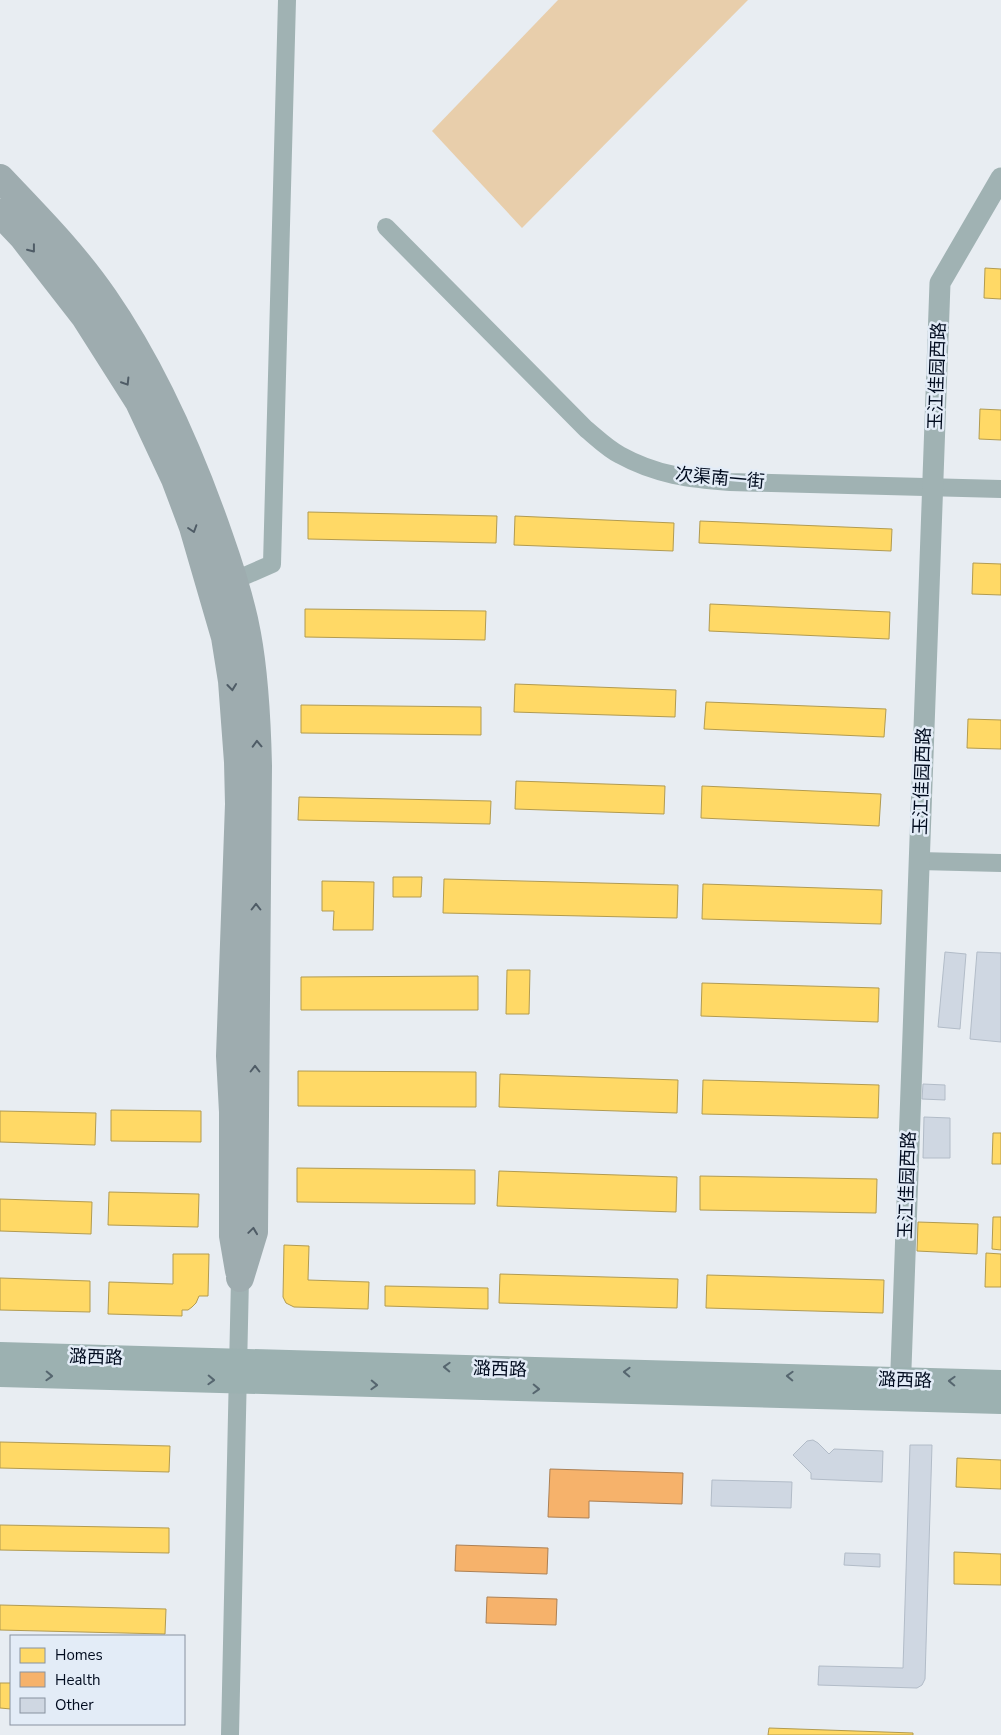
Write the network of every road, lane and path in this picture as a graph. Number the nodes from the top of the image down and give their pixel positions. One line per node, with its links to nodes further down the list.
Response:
1 (287, 0): 8 (street)
2 (0, 178): 8 (main road)
3 (1001, 178): 6 (street, 玉江佳园西路)
4 (0, 213): 11 (main road, one-way to 11)
5 (386, 227): 6 (street, 次渠南一街)
6 (932, 487): 7 (street, 次渠南一街); 9 (street, 玉江佳园西路)
7 (1001, 489)
8 (233, 581): 11 (main road, one-way to 8)
9 (919, 861): 10 (street); 16 (street, 玉江佳园西路)
10 (1001, 863)
11 (240, 1278): 13 (street)
12 (0, 1354): 13 (main road, 潞西路)
13 (238, 1371): 14 (main road, 潞西路, one-way to 13); 16 (main road, 潞西路); 18 (street)
14 (0, 1375)
15 (1001, 1382): 16 (main road, 潞西路, one-way to 16)
16 (900, 1389): 17 (main road, 潞西路)
17 (1001, 1402)
18 (230, 1735)

